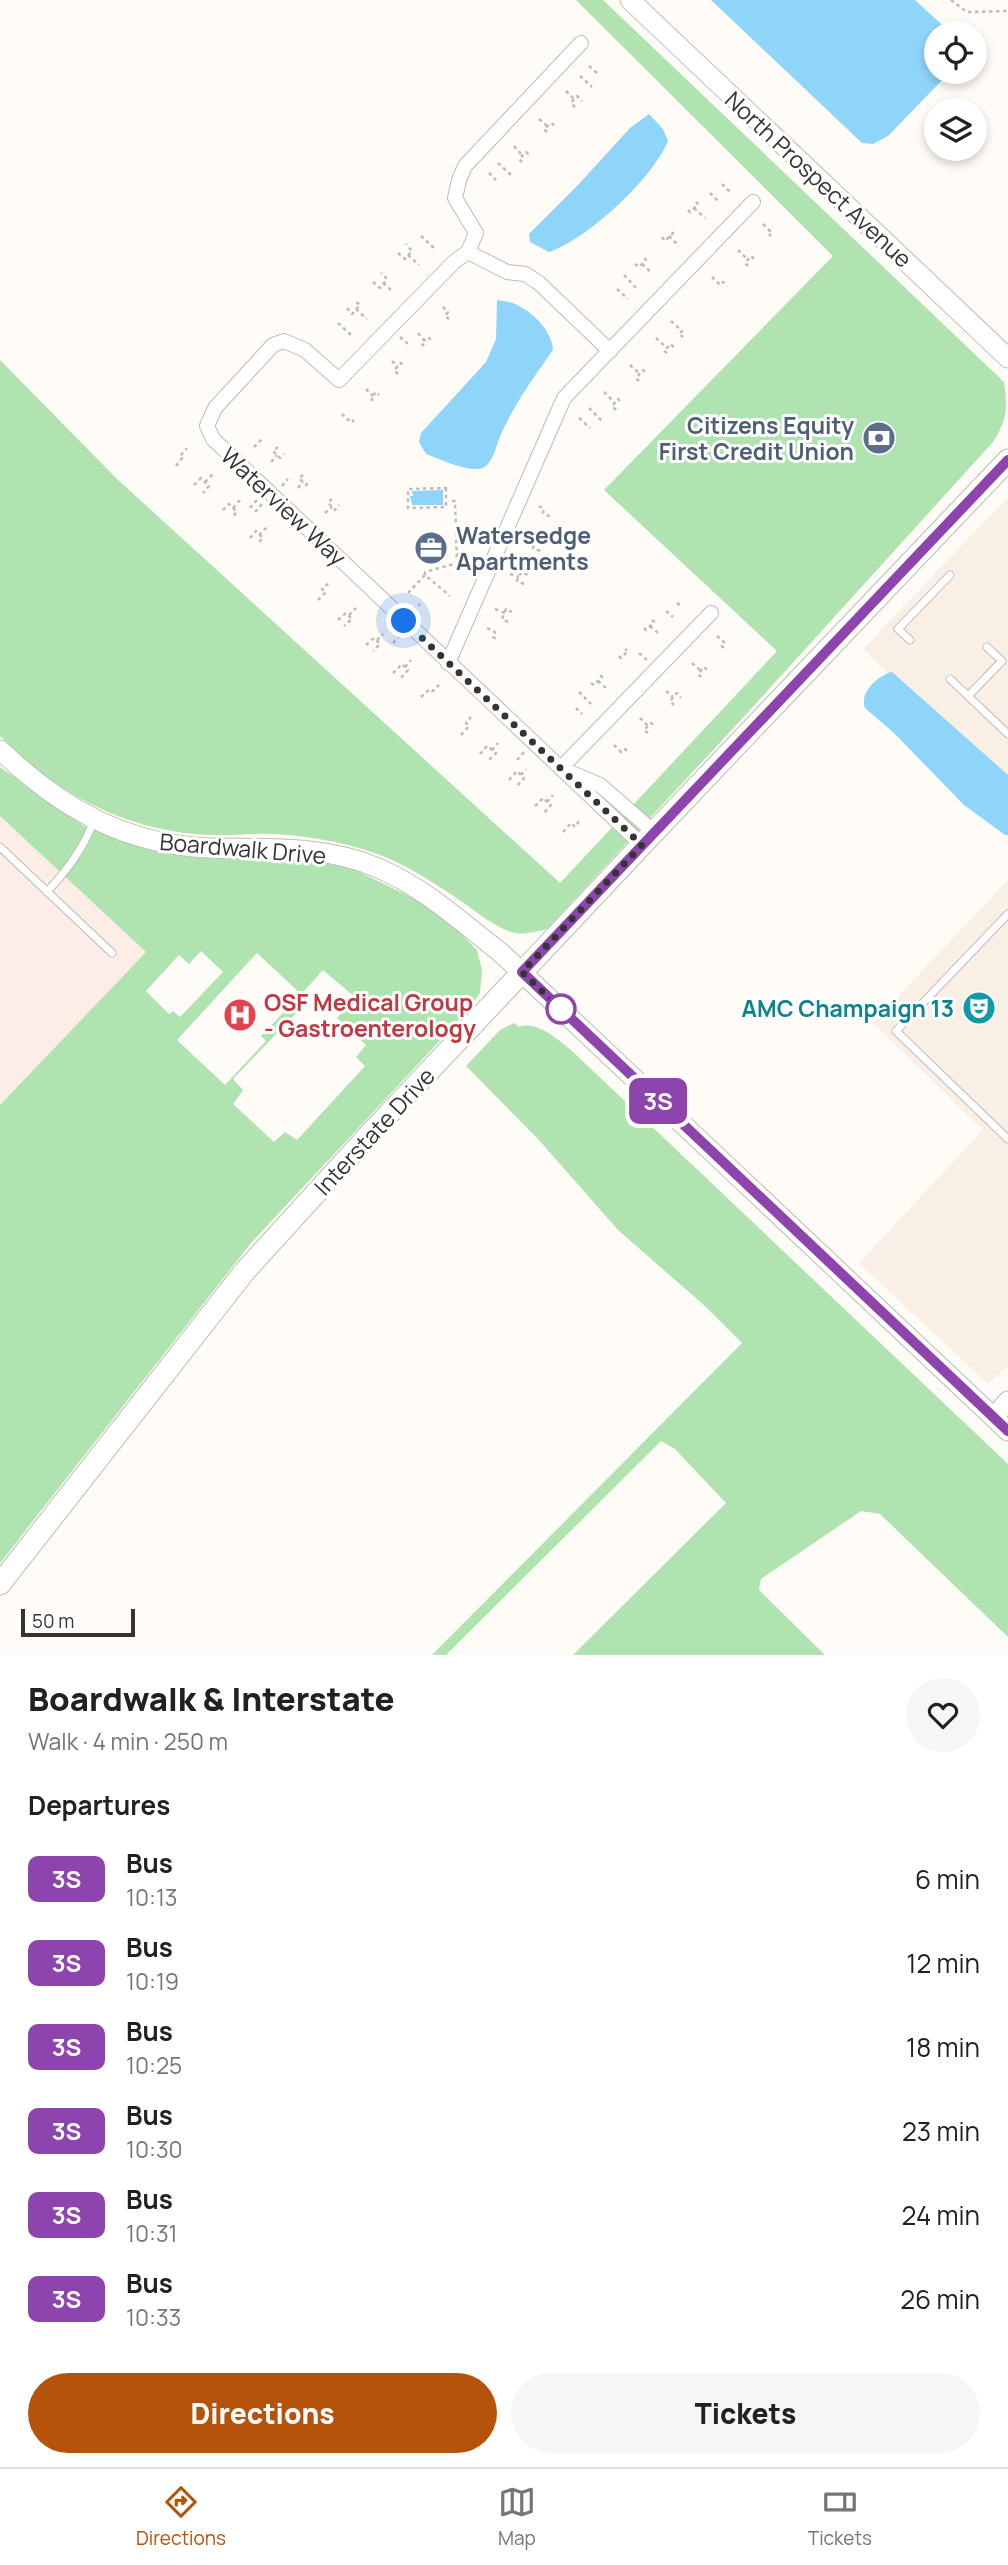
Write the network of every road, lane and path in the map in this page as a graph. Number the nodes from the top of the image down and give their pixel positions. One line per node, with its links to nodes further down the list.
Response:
1 (630, 0): 84 (street, North Prospect Avenue)
2 (951, 0): 3 (path)
3 (1008, 11)
4 (581, 43): 44 (street)
5 (589, 66): 6 (path)
6 (598, 74)
7 (580, 76): 8 (path)
8 (592, 87)
9 (566, 91): 10 (path)
10 (574, 99): 11 (path); 12 (path)
11 (582, 101)
12 (575, 107)
13 (539, 119): 14 (path)
14 (547, 126): 15 (path); 16 (path)
15 (555, 126)
16 (547, 132)
17 (513, 146): 18 (path)
18 (522, 155): 19 (path); 20 (path)
19 (529, 155)
20 (522, 162)
21 (498, 163): 23 (path)
22 (489, 173): 24 (path)
23 (511, 175)
24 (496, 180)
25 (722, 184): 26 (path)
26 (730, 192)
27 (710, 193): 29 (path)
28 (696, 202): 31 (path)
29 (720, 202)
30 (753, 202): 82 (street)
31 (695, 208): 32 (path); 33 (path)
32 (688, 210)
33 (705, 218)
34 (763, 224): 38 (path)
35 (670, 230): 37 (path)
36 (421, 236): 42 (path)
37 (669, 236): 39 (path); 41 (path)
38 (771, 236)
39 (662, 237)
40 (406, 244): 46 (path)
41 (679, 246)
42 (435, 249)
43 (738, 250): 49 (path)
44 (468, 252): 82 (street); 187 (street, Waterview Way)
45 (398, 253): 46 (path)
46 (408, 255): 52 (path)
47 (643, 256): 51 (path)
48 (754, 259): 49 (path)
49 (748, 260): 53 (path)
50 (635, 264): 51 (path)
51 (642, 264): 55 (path)
52 (419, 265)
53 (748, 266)
54 (381, 273): 59 (path)
55 (652, 273)
56 (624, 275): 62 (path)
57 (712, 277): 60 (path)
58 (373, 282): 59 (path)
59 (383, 283): 63 (path)
60 (727, 286)
61 (617, 289): 64 (path)
62 (637, 289)
63 (393, 292)
64 (628, 299)
65 (354, 300): 68 (path)
66 (443, 307): 69 (path)
67 (346, 309): 68 (path)
68 (356, 309): 70 (path)
69 (449, 319)
70 (368, 320)
71 (671, 321): 75 (path)
72 (338, 323): 74 (path)
73 (418, 333): 77 (path)
74 (352, 336)
75 (682, 337)
76 (656, 338): 80 (path)
77 (425, 340): 78 (path); 79 (path)
78 (431, 340)
79 (424, 346)
80 (667, 348): 81 (path); 83 (path)
81 (674, 348)
82 (610, 351): 187 (street)
83 (667, 353)
84 (1008, 358)
85 (392, 361): 88 (path)
86 (630, 365): 90 (path)
87 (405, 366): 88 (path)
88 (398, 367): 89 (path)
89 (398, 374)
90 (640, 374): 91 (path); 92 (path)
91 (647, 374)
92 (639, 381)
93 (366, 389): 96 (path)
94 (604, 392): 98 (path)
95 (379, 395): 96 (path)
96 (373, 396): 97 (path)
97 (373, 401)
98 (615, 403): 99 (path); 101 (path)
99 (622, 403)
100 (589, 408): 105 (path)
101 (616, 410)
102 (342, 414): 104 (path)
103 (579, 418): 106 (path)
104 (354, 422)
105 (603, 422)
106 (590, 428)
107 (263, 438): 108 (path)
108 (254, 447)
109 (278, 447): 112 (path)
110 (187, 448): 115 (path)
111 (284, 454): 112 (path)
112 (277, 455): 114 (path)
113 (1008, 460): 237 (main road, Interstate Drive)
114 (271, 462)
115 (176, 466)
116 (213, 474): 119 (path)
117 (303, 475): 120 (path)
118 (310, 480): 120 (path)
119 (205, 482): 121 (path); 123 (path)
120 (303, 482): 122 (path)
121 (194, 485)
122 (298, 488)
123 (203, 493)
124 (241, 499): 130 (path)
125 (332, 499): 129 (path)
126 (446, 502): 126 (path); 143 (path)
127 (340, 505): 129 (path)
128 (539, 506): 134 (path)
129 (332, 507): 132 (path)
130 (233, 508): 131 (path); 133 (path)
131 (223, 510)
132 (325, 513)
133 (232, 517)
134 (551, 517)
135 (269, 525): 136 (path)
136 (260, 535): 137 (path); 141 (path)
137 (250, 538)
138 (525, 539): 140 (path)
139 (545, 541): 140 (path)
140 (535, 543): 142 (path)
141 (257, 544)
142 (540, 551)
143 (456, 554): 144 (path); 146 (path)
144 (468, 555)
145 (510, 574): 149 (path)
146 (425, 575): 152 (path); 153 (path)
147 (528, 575): 149 (path)
148 (950, 575): 177 (lane)
149 (519, 577): 151 (path)
150 (328, 583): 154 (path)
151 (524, 584)
152 (408, 593)
153 (450, 596)
154 (318, 600)
155 (677, 603): 156 (path)
156 (682, 607)
157 (356, 608): 163 (path)
158 (495, 609): 161 (path)
159 (512, 611): 161 (path)
160 (666, 611): 164 (path)
161 (505, 613): 167 (path)
162 (711, 613): 225 (street)
163 (349, 615): 165 (path); 168 (path)
164 (673, 617)
165 (338, 620)
166 (652, 620): 169 (path)
167 (508, 621)
168 (344, 626)
169 (650, 626): 171 (path); 172 (path)
170 (487, 628): 176 (path)
171 (644, 628)
172 (658, 633)
173 (383, 634): 175 (path)
174 (717, 636): 181 (path)
175 (377, 640): 178 (path); 182 (path)
176 (498, 640)
177 (910, 640)
178 (366, 645)
179 (987, 647): 203 (lane)
180 (625, 649): 183 (path)
181 (726, 650)
182 (373, 651)
183 (625, 654): 184 (path); 186 (path)
184 (619, 656)
185 (411, 660): 189 (path)
186 (632, 661)
187 (448, 663): 225 (street, Waterview Way)
188 (692, 663): 191 (path)
189 (405, 667): 192 (path); 196 (path)
190 (707, 670): 191 (path)
191 (701, 671): 194 (path)
192 (393, 673)
193 (598, 674): 197 (path)
194 (701, 677)
195 (950, 678): 203 (lane)
196 (400, 679)
197 (598, 681): 198 (path); 200 (path)
198 (591, 683)
199 (439, 685): 204 (path)
200 (606, 688)
201 (666, 691): 205 (path)
202 (579, 692): 207 (path)
203 (968, 696): 216 (lane)
204 (421, 697)
205 (673, 697): 206 (path); 208 (path)
206 (681, 698)
207 (591, 704)
208 (674, 705)
209 (576, 708): 210 (path)
210 (582, 714)
211 (471, 717): 217 (path)
212 (640, 718): 213 (path)
213 (648, 726): 214 (path); 215 (path)
214 (654, 726)
215 (648, 733)
216 (1008, 734)
217 (461, 736)
218 (498, 743): 221 (path)
219 (614, 745): 222 (path)
220 (0, 750): 234 (street, Boardwalk Drive)
221 (492, 750): 223 (path); 224 (path)
222 (629, 753)
223 (480, 754)
224 (488, 761)
225 (561, 768): 237 (street, Waterview Way)
226 (526, 769): 227 (path)
227 (521, 775): 228 (path); 229 (path)
228 (509, 780)
229 (516, 787)
230 (553, 795): 231 (path)
231 (547, 802): 232 (path); 233 (path)
232 (535, 806)
233 (543, 814)
234 (94, 820): 239 (lane); 242 (street, Boardwalk Drive)
235 (580, 820): 236 (path)
236 (563, 832)
237 (648, 838): 242 (main road, Interstate Drive)
238 (0, 847): 239 (lane)
239 (47, 892): 241 (lane)
240 (1008, 914): 243 (lane)
241 (112, 954)
242 (522, 972): 245 (street, Boardwalk Drive); 246 (main road, Interstate Drive)
243 (1008, 1139)
244 (1008, 1401): 245 (street)
245 (1001, 1424)
246 (0, 1584)

